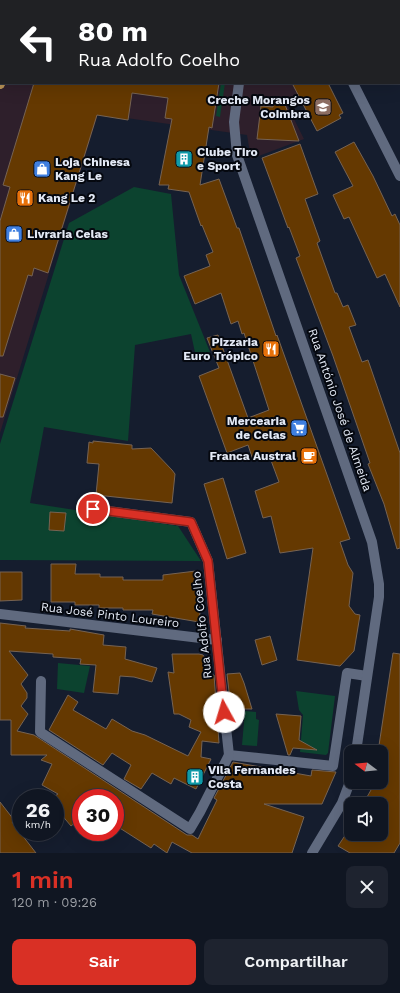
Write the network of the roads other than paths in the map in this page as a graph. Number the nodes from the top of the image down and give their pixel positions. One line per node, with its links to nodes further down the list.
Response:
1 (239, 84): 7 (street, Rua António José de Almeida)
2 (354, 84): 3 (street)
3 (400, 176)
4 (93, 509): 6 (street, Rua Adolfo Coelho)
5 (0, 614): 6 (street, Rua José Pinto Loureiro)
6 (216, 640): 10 (street, Rua Adolfo Coelho)
7 (367, 676): 9 (street, Rua António José de Almeida); 10 (street)
8 (41, 681): 10 (street)
9 (357, 745)
10 (229, 755)
11 (347, 789): 12 (street)
12 (312, 853)

